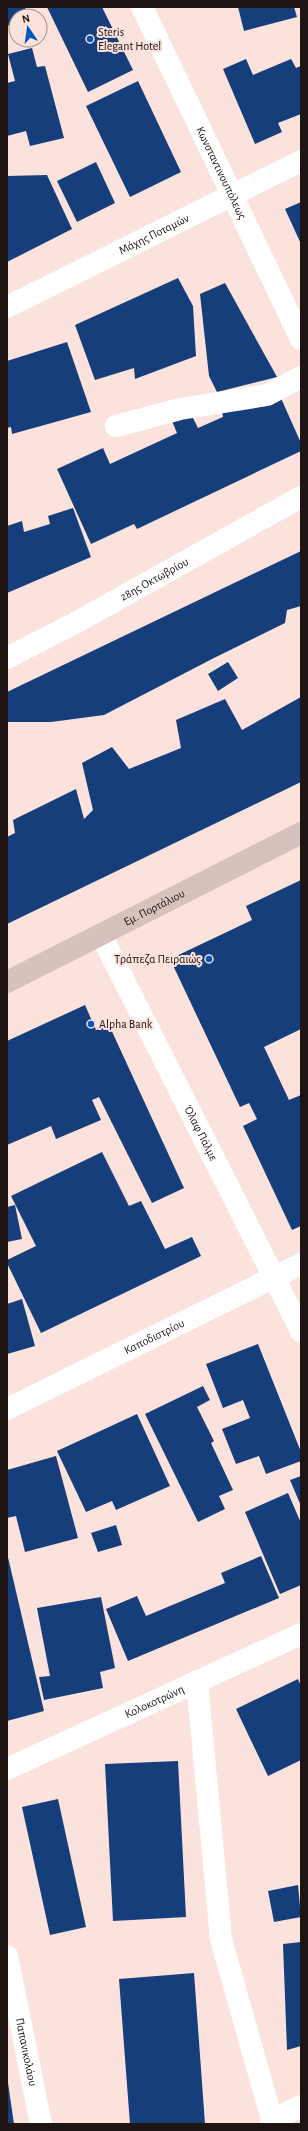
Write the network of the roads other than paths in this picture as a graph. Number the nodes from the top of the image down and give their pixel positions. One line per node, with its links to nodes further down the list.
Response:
1 (142, 7): 3 (street, Κωνσταντινουπόλεως)
2 (301, 161): 3 (street, Μάχης Ποταμών)
3 (232, 196): 4 (street, Μάχης Ποταμών); 5 (street, Κωνσταντινουπόλεως)
4 (7, 307)
5 (301, 339)
6 (301, 377): 7 (street)
7 (116, 426)
8 (301, 497): 9 (street, 28ης Οκτωβρίου)
9 (7, 658)
10 (301, 833): 11 (main road, Εμ. Πορτάλιου)
11 (101, 935): 12 (main road, Εμ. Πορτάλιου); 14 (street, Όλαφ Πάλμε)
12 (7, 982)
13 (301, 1264): 14 (street, Καποδιστρίου)
14 (275, 1277): 15 (street, Όλαφ Πάλμε); 16 (street, Καποδιστρίου)
15 (301, 1331)
16 (7, 1409)
17 (301, 1634): 18 (street, Κολοκοτρώνη)
18 (197, 1681): 19 (street, Κολοκοτρώνη); 22 (street)
19 (7, 1770)
20 (7, 1956): 23 (street, Παπανικολάου)
21 (301, 2106): 22 (street)
22 (271, 2122)
23 (41, 2124)

